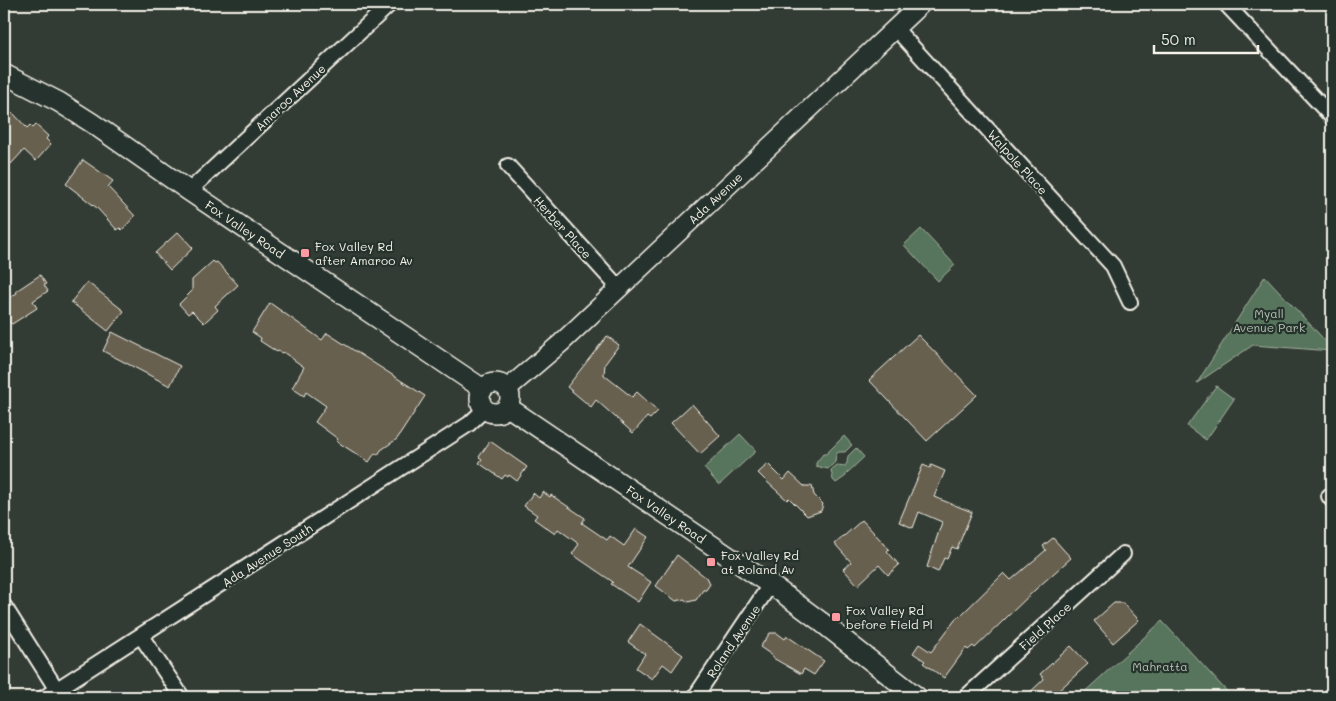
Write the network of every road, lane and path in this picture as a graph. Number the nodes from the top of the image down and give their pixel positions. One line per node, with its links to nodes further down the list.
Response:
1 (390, 4): 8 (street, Amaroo Avenue)
2 (921, 4): 4 (street, Ada Avenue)
3 (1226, 4): 6 (street)
4 (895, 28): 9 (street, Ada Avenue); 10 (street, Walpole Place)
5 (4, 74): 8 (main road, Fox Valley Road)
6 (1332, 117)
7 (508, 166): 9 (street, Herber Place)
8 (189, 191): 11 (main road, Fox Valley Road)
9 (619, 288): 12 (street, Ada Avenue)
10 (1130, 302)
11 (483, 389): 12 (main road, Fox Valley Road); 13 (main road)
12 (507, 398): 13 (main road); 15 (main road, Fox Valley Road)
13 (485, 409): 17 (street, Ada Avenue South)
14 (1123, 554): 22 (street, Field Place)
15 (770, 585): 20 (street, Roland Avenue); 21 (main road, Fox Valley Road)
16 (4, 606): 18 (street)
17 (141, 636): 18 (street, Ada Avenue South); 19 (street)
18 (51, 694)
19 (182, 697)
20 (695, 697)
21 (917, 697)
22 (966, 697)

